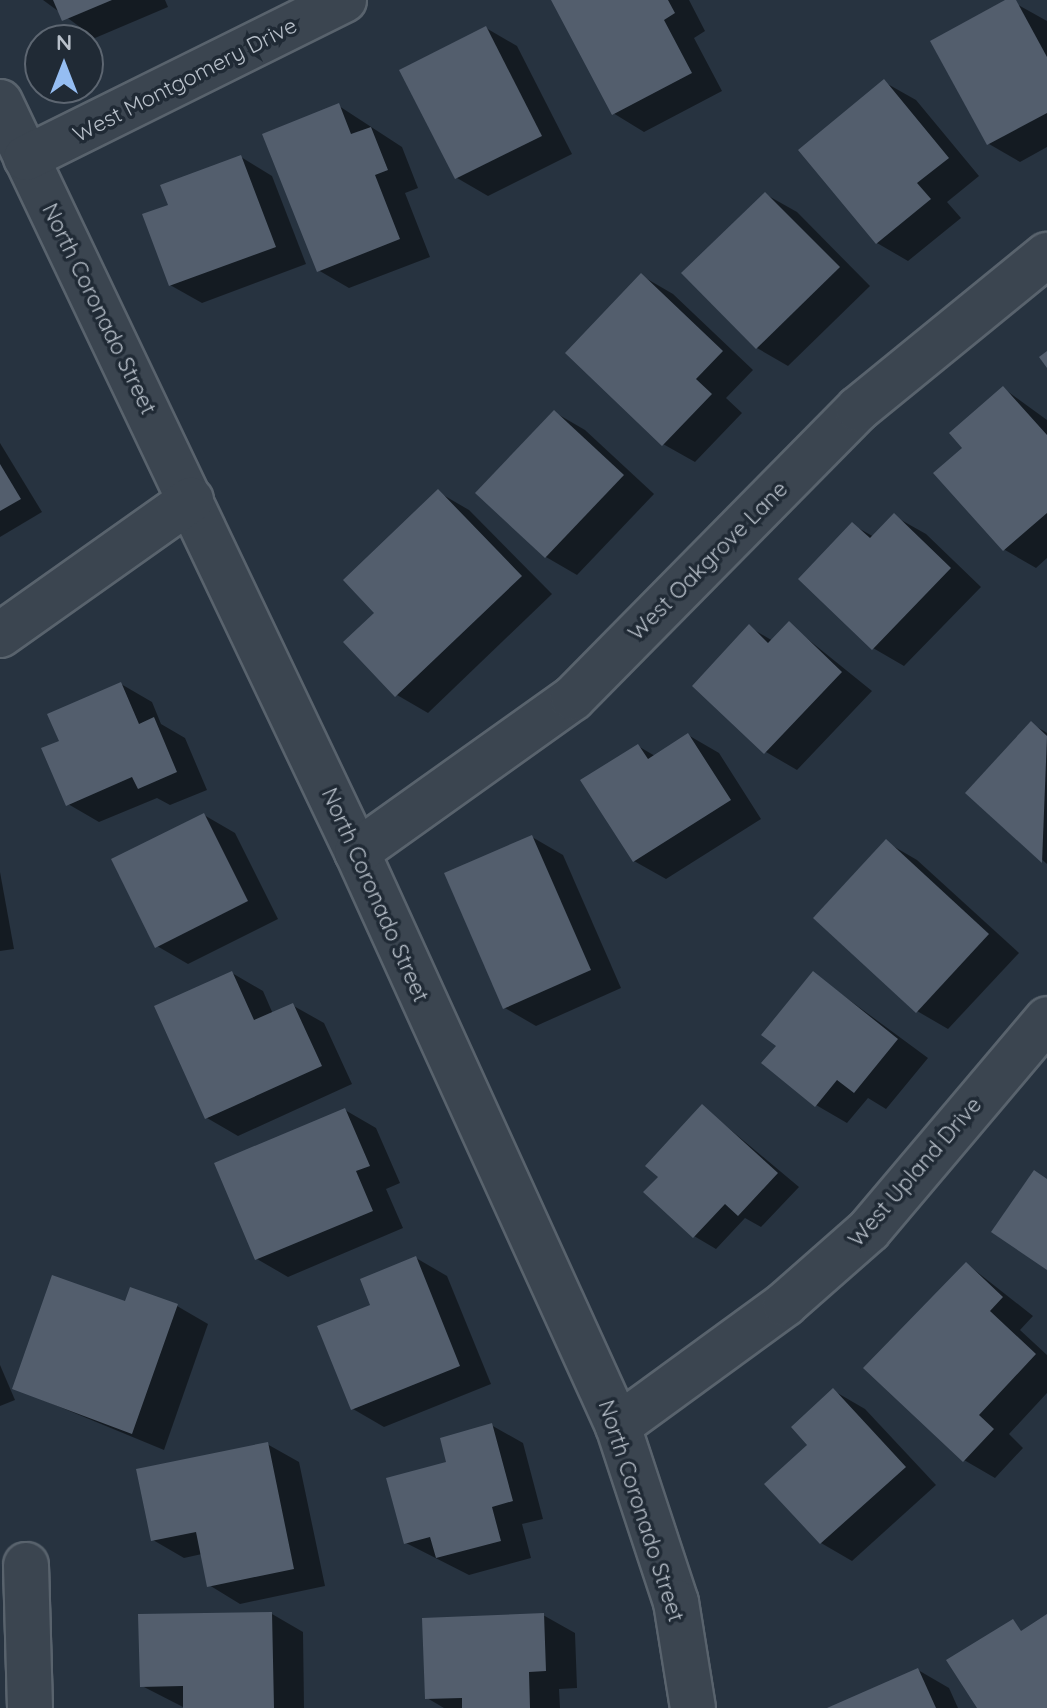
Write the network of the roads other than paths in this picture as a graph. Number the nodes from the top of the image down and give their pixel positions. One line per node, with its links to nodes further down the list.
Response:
1 (344, 0): 3 (street, West Montgomery Drive)
2 (0, 102): 3 (street, North Coronado Street)
3 (26, 158): 5 (street, North Coronado Street)
4 (1047, 255): 7 (street, West Oakgrove Lane)
5 (191, 500): 6 (street); 7 (street, North Coronado Street)
6 (0, 635)
7 (357, 852): 9 (street, North Coronado Street)
8 (1047, 1019): 9 (street, West Upland Drive)
9 (618, 1426): 12 (street, North Coronado Street)
10 (26, 1565): 11 (street)
11 (30, 1708)
12 (693, 1708)

